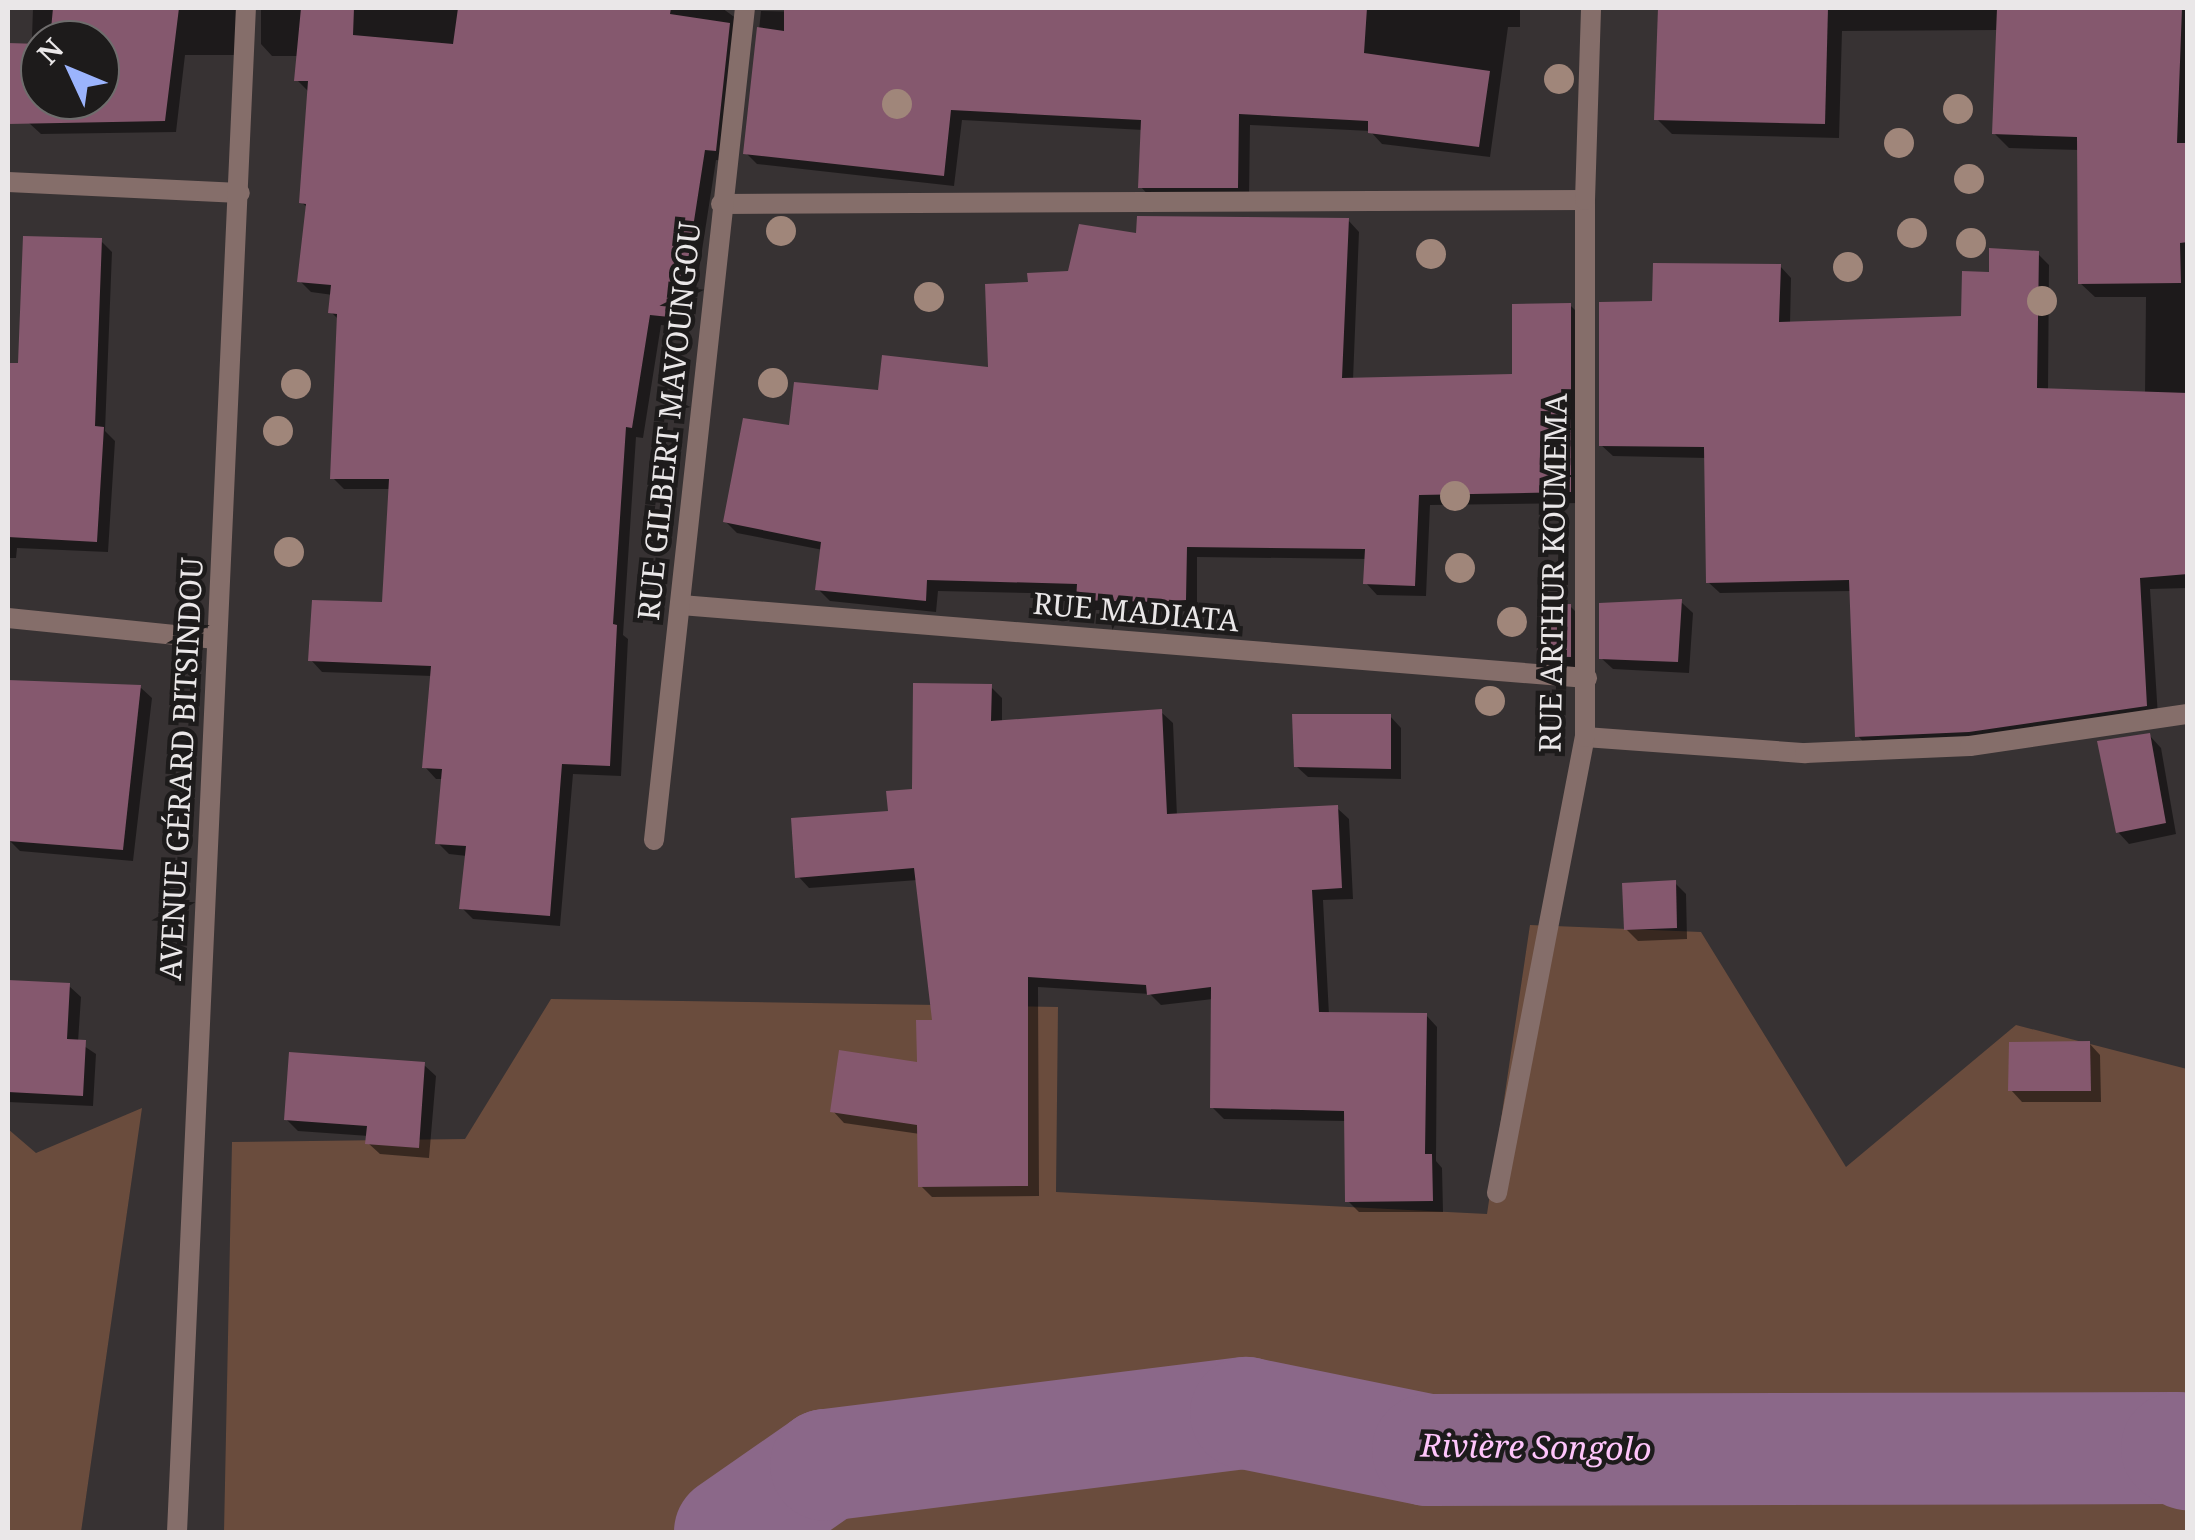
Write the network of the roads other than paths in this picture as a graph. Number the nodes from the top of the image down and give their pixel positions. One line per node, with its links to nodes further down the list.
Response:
1 (246, 8): 5 (street, AVENUE GÉRARD BITSINDOU)
2 (745, 8): 7 (street, RUE GILBERT MAVOUNGOU)
3 (1592, 8): 6 (street, RUE ARTHUR KOUMEMA)
4 (8, 182): 5 (street)
5 (240, 192): 10 (street, AVENUE GÉRARD BITSINDOU)
6 (1585, 200): 7 (street); 11 (street, RUE ARTHUR KOUMEMA)
7 (721, 204): 8 (street, RUE GILBERT MAVOUNGOU)
8 (681, 605): 11 (street, RUE MADIATA); 14 (street, RUE GILBERT MAVOUNGOU)
9 (8, 618): 10 (street)
10 (216, 640): 16 (street, AVENUE GÉRARD BITSINDOU)
11 (1586, 678): 13 (street, RUE ARTHUR KOUMEMA)
12 (2188, 714): 13 (street)
13 (1585, 737): 15 (street, RUE ARTHUR KOUMEMA)
14 (654, 840)
15 (1497, 1192)
16 (178, 1532)

